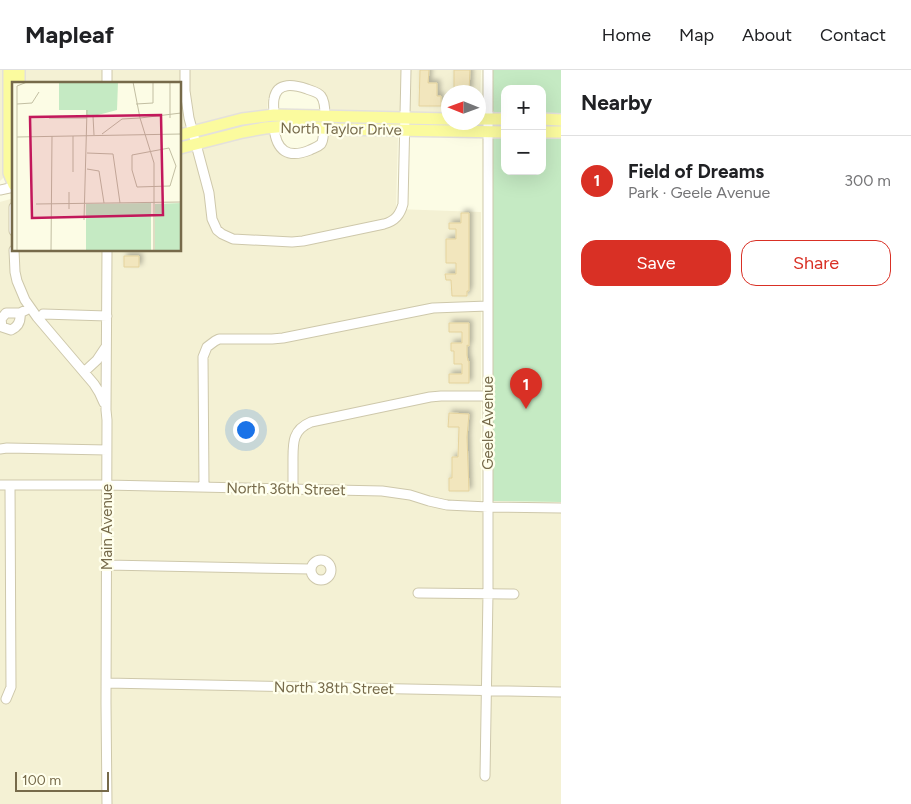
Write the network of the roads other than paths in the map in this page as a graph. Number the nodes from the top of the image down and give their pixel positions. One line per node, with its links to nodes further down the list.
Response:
1 (9, 70): 25 (main road)
2 (185, 70): 17 (street)
3 (406, 70): 13 (street)
4 (488, 70): 5 (street, Geele Avenue)
5 (486, 90)
6 (274, 115): 7 (main road, North Taylor Drive); 7 (street); 17 (main road, North Taylor Drive)
7 (325, 116): 13 (main road, North Taylor Drive)
8 (486, 119): 9 (main road)
9 (501, 119)
10 (546, 119): 12 (main road)
11 (441, 120): 13 (main road, North Taylor Drive)
12 (561, 120)
13 (404, 124): 16 (main road, North Taylor Drive); 18 (main road, North Taylor Drive); 23 (street)
14 (486, 126): 18 (street, Geele Avenue)
15 (274, 128): 16 (main road, North Taylor Drive); 16 (street); 23 (main road, North Taylor Drive)
16 (324, 128)
17 (192, 131): 22 (main road, North Taylor Drive); 23 (street)
18 (488, 131): 19 (main road, North Taylor Drive); 28 (street, Geele Avenue)
19 (501, 132)
20 (546, 132): 21 (main road)
21 (561, 132)
22 (181, 135)
23 (196, 144): 24 (main road, North Taylor Drive)
24 (181, 148)
25 (12, 180)
26 (14, 251): 29 (street)
27 (107, 251): 32 (street, Main Avenue)
28 (488, 306): 35 (street, Geele Avenue); 42 (street)
29 (30, 308): 30 (street); 34 (street)
30 (20, 313)
31 (43, 314): 32 (street)
32 (107, 316): 33 (street, Main Avenue)
33 (106, 345): 34 (street); 36 (street, Main Avenue)
34 (84, 372): 36 (street)
35 (488, 396): 43 (street); 44 (street, Geele Avenue)
36 (106, 410): 38 (street, Main Avenue)
37 (0, 449): 38 (street)
38 (107, 450): 41 (street, Main Avenue)
39 (0, 485): 40 (street, North 36th Street)
40 (10, 485): 41 (street, North 36th Street); 54 (street)
41 (106, 485): 42 (street, North 36th Street); 46 (street, Main Avenue)
42 (204, 487): 43 (street, North 36th Street)
43 (293, 489): 44 (street, North 36th Street)
44 (488, 507): 45 (street, North 36th Street); 49 (street, Geele Avenue)
45 (561, 508)
46 (107, 565): 47 (street); 51 (street, Main Avenue)
47 (310, 569)
48 (418, 593): 49 (street)
49 (488, 593): 50 (street); 52 (street, Geele Avenue)
50 (514, 594)
51 (106, 683): 52 (street, North 38th Street); 56 (street, Main Avenue)
52 (486, 691): 53 (street, North 38th Street); 55 (street, Geele Avenue)
53 (561, 692)
54 (6, 700)
55 (485, 776)
56 (107, 804)

